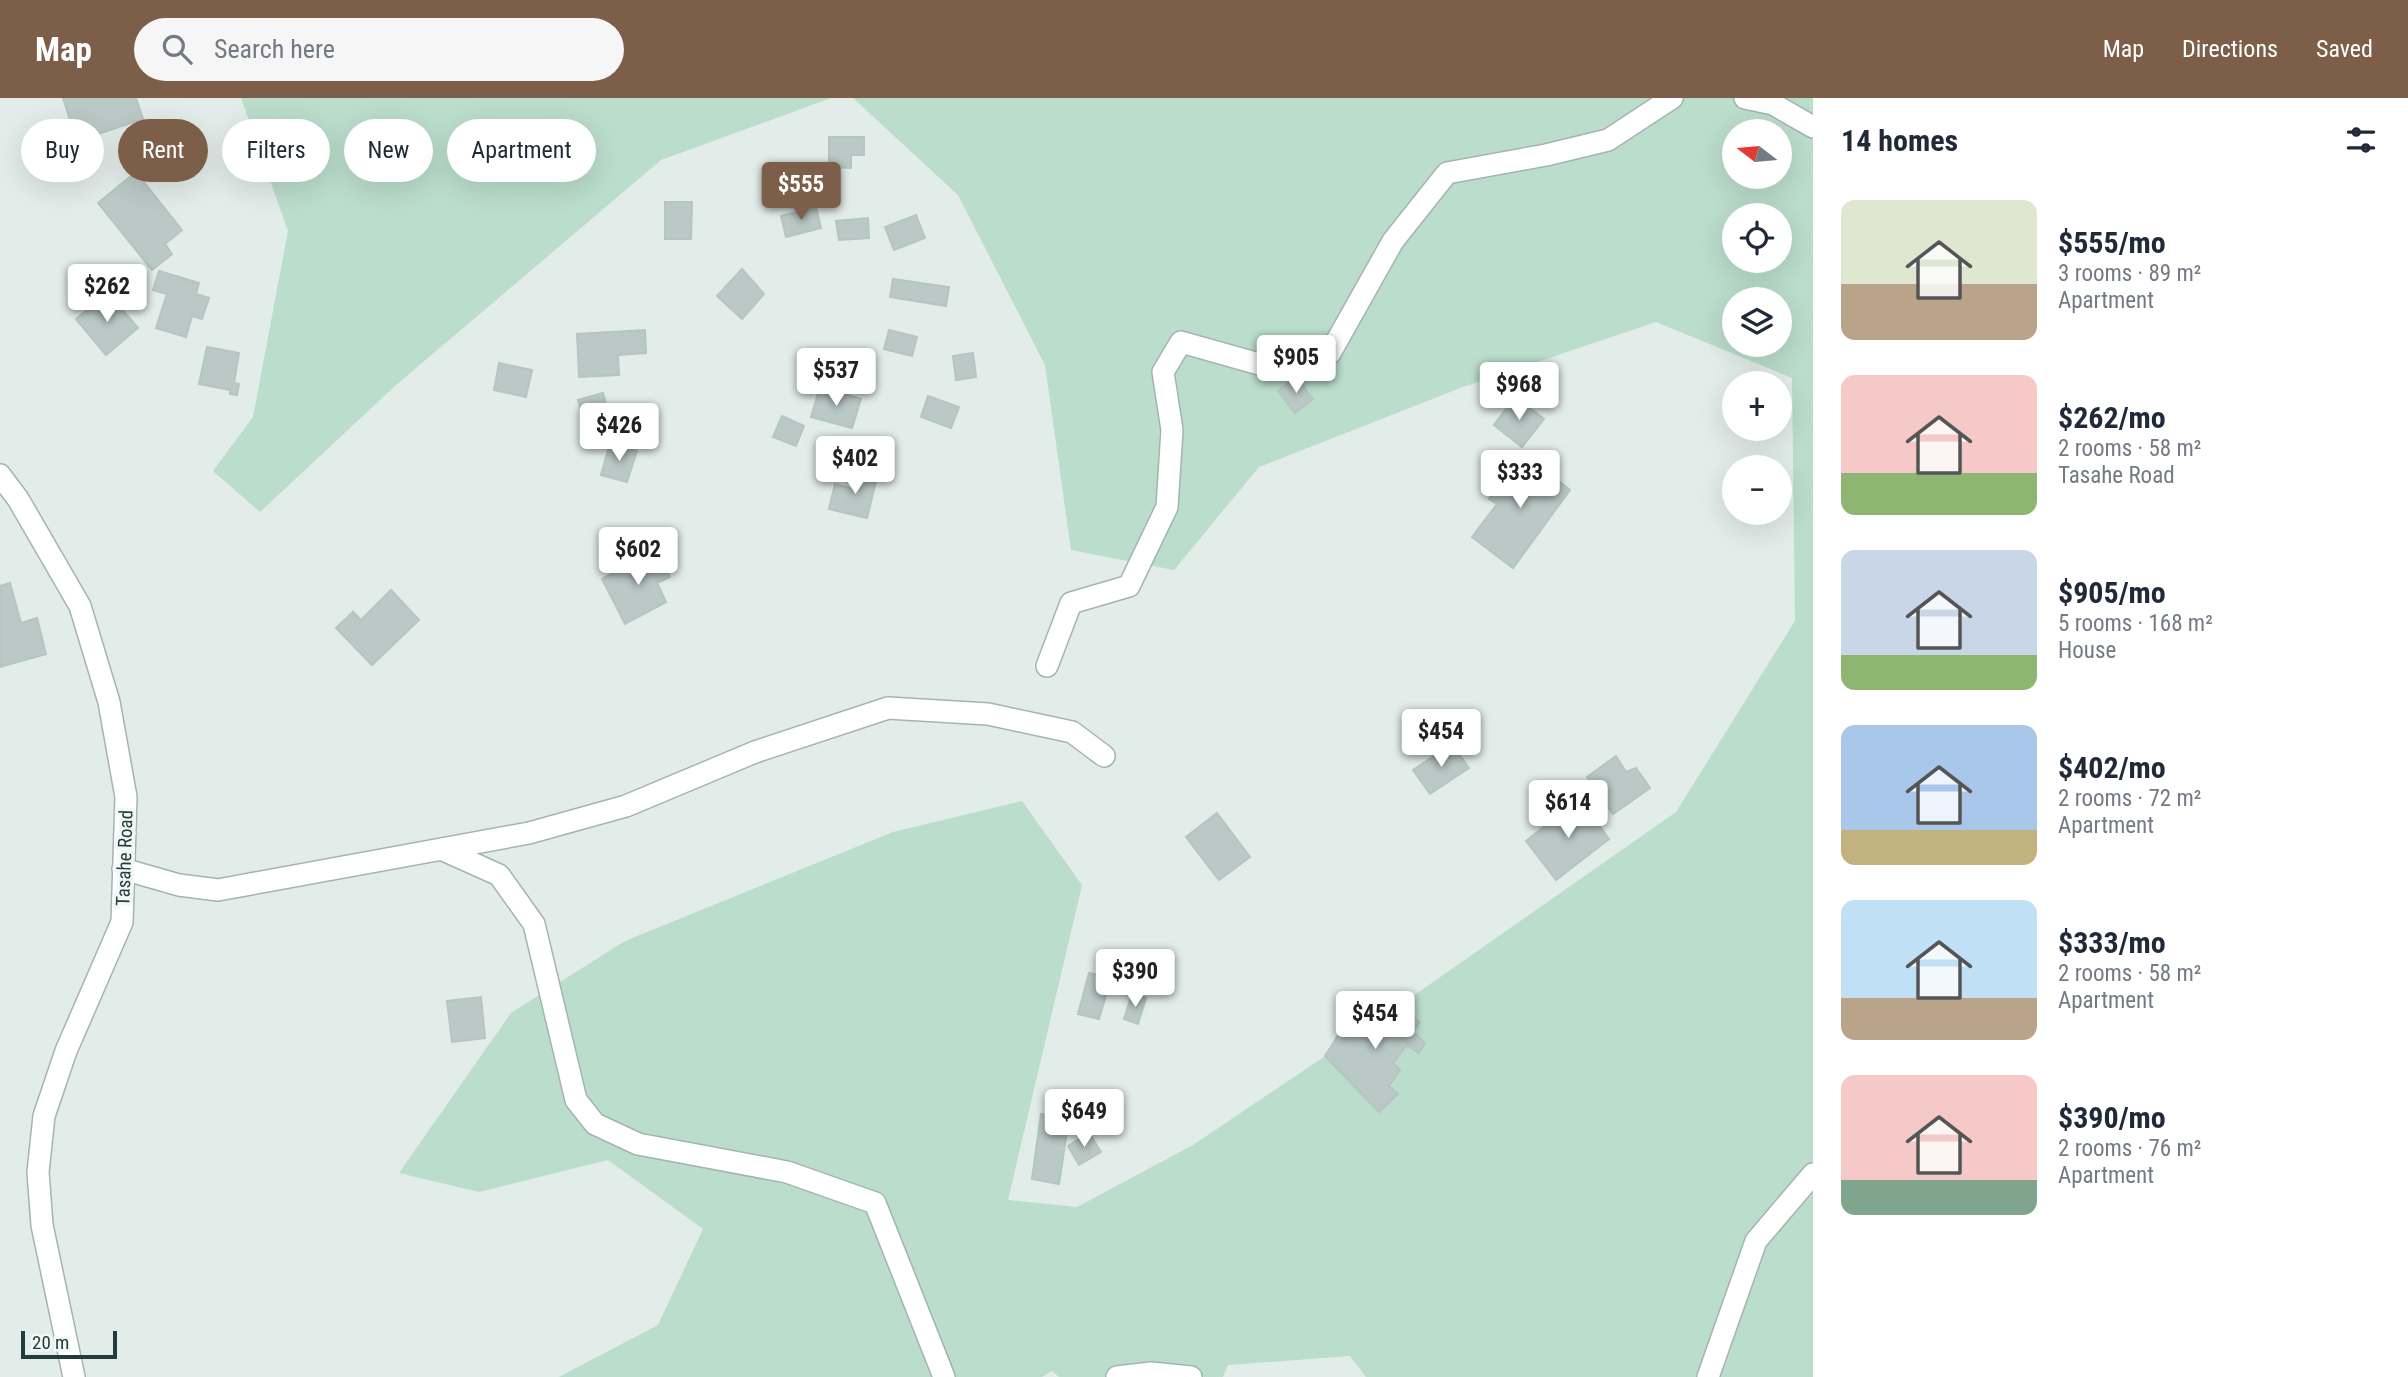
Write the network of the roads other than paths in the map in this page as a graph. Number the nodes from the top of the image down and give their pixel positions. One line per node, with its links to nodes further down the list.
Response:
1 (1672, 98): 5 (street)
2 (1745, 98): 3 (street)
3 (1813, 127)
4 (0, 475): 8 (street, Tasahe Road)
5 (1046, 666)
6 (1104, 756): 7 (street)
7 (441, 849): 8 (street); 11 (street)
8 (123, 869): 10 (street, Tasahe Road)
9 (1813, 1174): 14 (street)
10 (74, 1377)
11 (944, 1377)
12 (1117, 1377): 13 (street)
13 (1191, 1377)
14 (1708, 1377)

